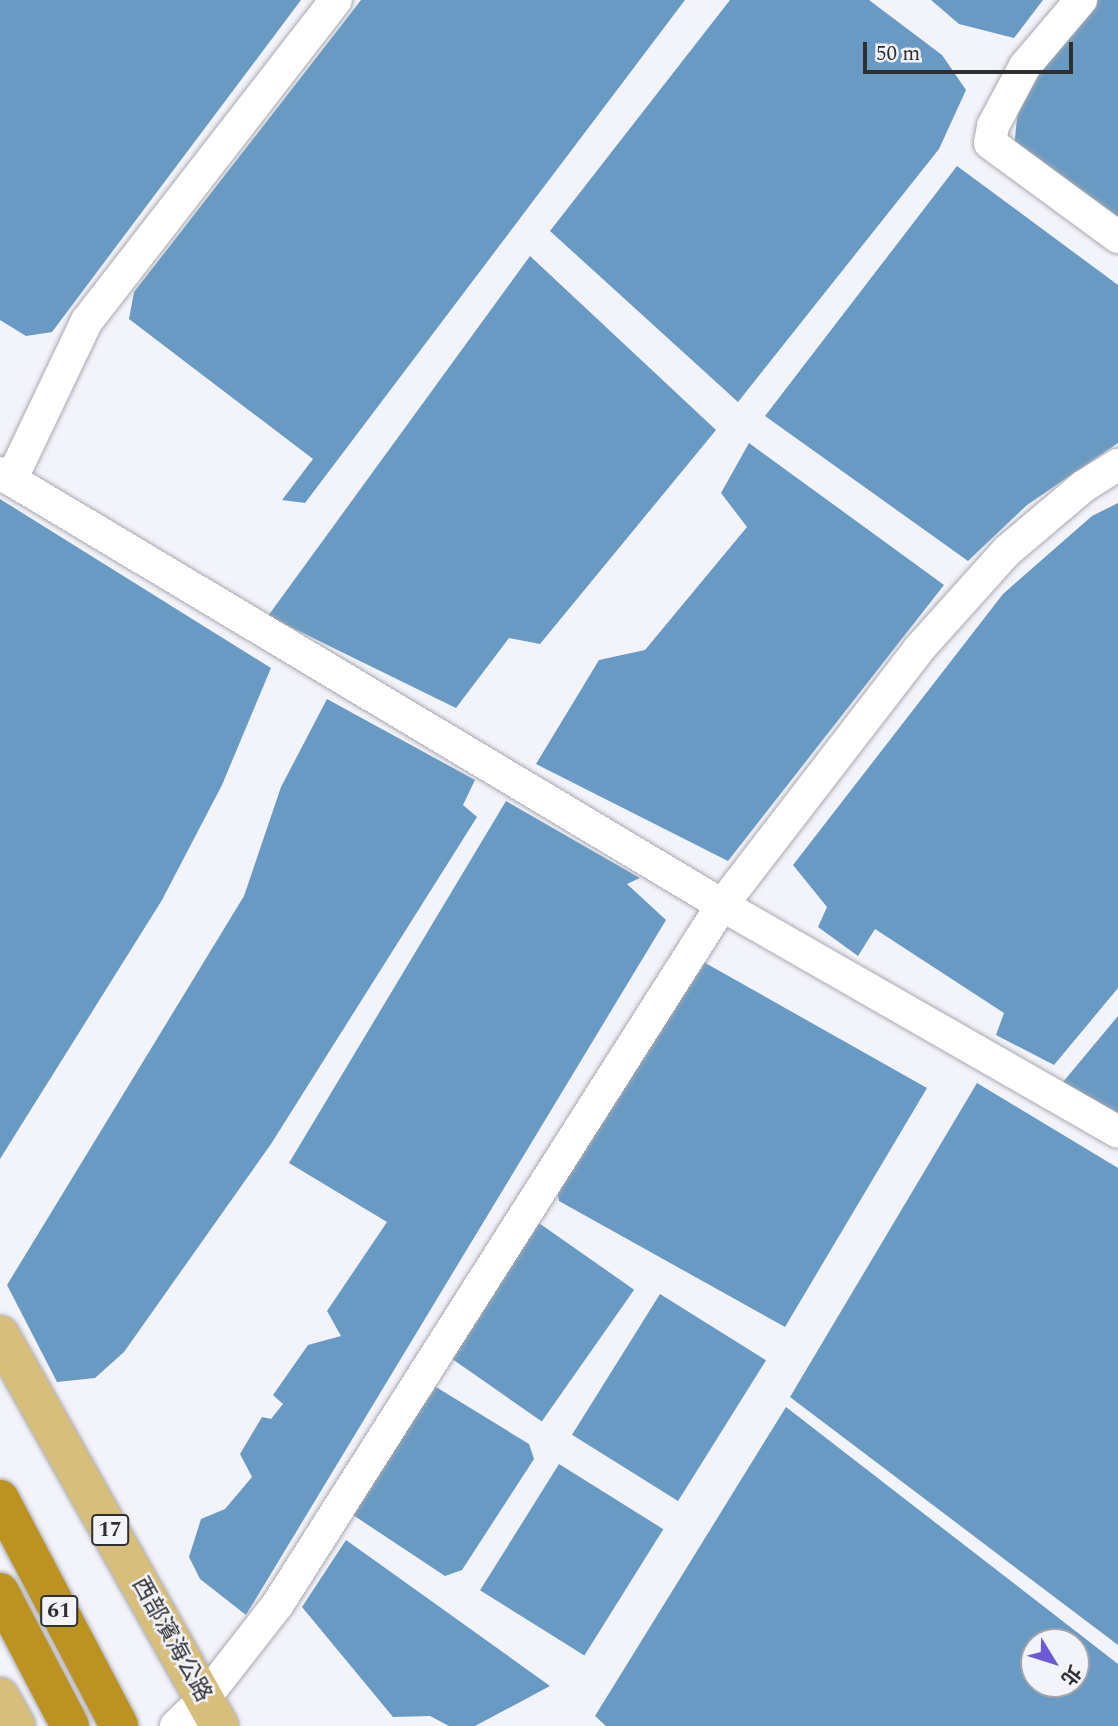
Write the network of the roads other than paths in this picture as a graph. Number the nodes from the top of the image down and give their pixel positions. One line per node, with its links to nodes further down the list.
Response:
1 (336, 0): 5 (street)
2 (1081, 0): 3 (street)
3 (1118, 237)
4 (1118, 465): 6 (street)
5 (6, 477): 6 (street)
6 (722, 905): 7 (street); 12 (street)
7 (1118, 1132)
8 (0, 1335): 12 (main road, 西部濱海公路 / 17)
9 (0, 1499): 13 (highway, 61)
10 (0, 1592): 15 (highway, 61)
11 (0, 1697): 14 (main road)
12 (211, 1712): 16 (street)
13 (118, 1724)
14 (16, 1726)
15 (70, 1726)
16 (177, 1726)

